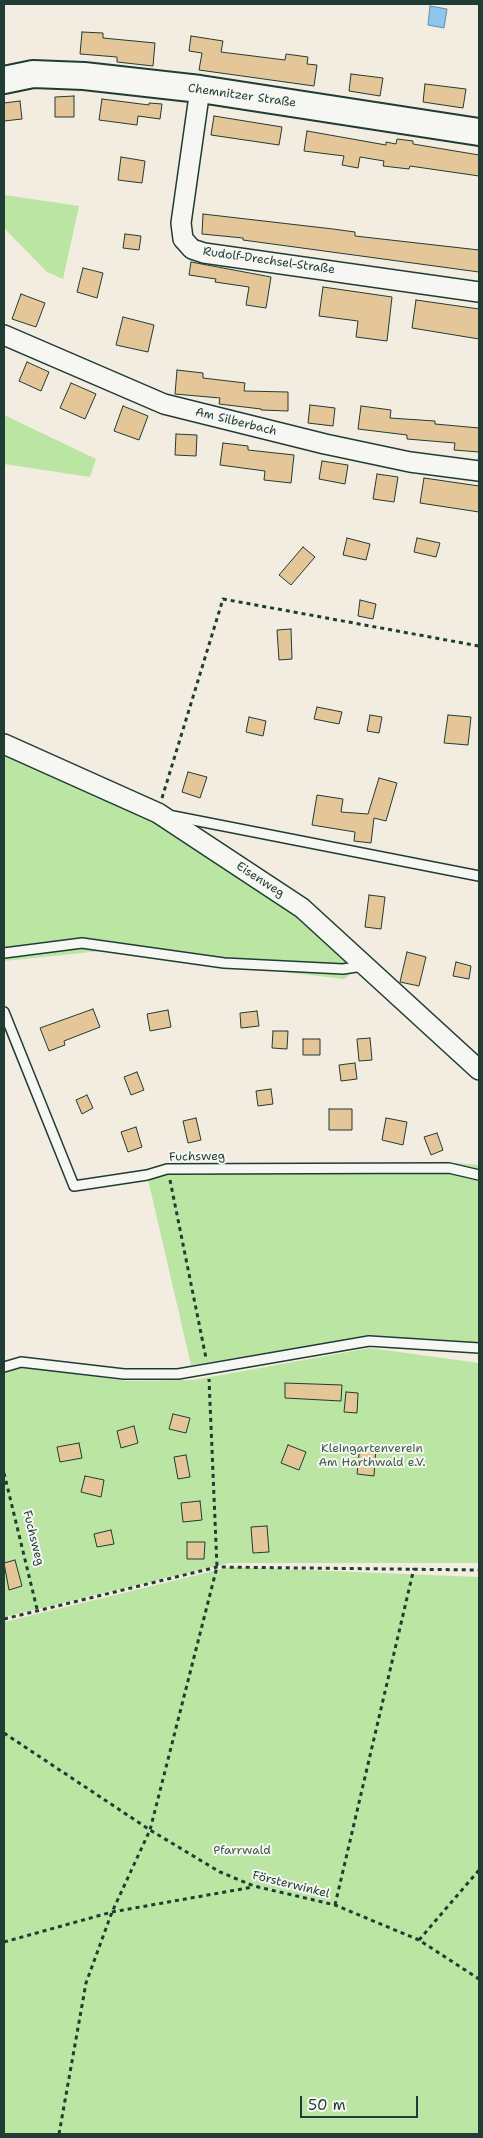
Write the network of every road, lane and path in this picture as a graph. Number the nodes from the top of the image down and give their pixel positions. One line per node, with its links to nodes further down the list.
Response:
1 (4, 80): 2 (street, Chemnitzer Straße)
2 (200, 89): 3 (street, Chemnitzer Straße); 4 (street, Rudolf-Drechsel-Straße)
3 (479, 132)
4 (479, 292)
5 (4, 335): 6 (street, Am Silberbach)
6 (479, 471)
7 (479, 646): 9 (path)
8 (4, 744): 9 (street, Eisenweg)
9 (158, 813): 10 (lane); 12 (street, Eisenweg)
10 (479, 876)
11 (4, 953): 12 (lane)
12 (366, 966): 14 (street, Eisenweg)
13 (4, 1012): 15 (lane, Fuchsweg)
14 (479, 1070)
15 (479, 1175)
16 (479, 1348): 17 (lane)
17 (4, 1366)
18 (4, 1473): 22 (path, Fuchsweg)
19 (217, 1567): 20 (path); 22 (path); 25 (path)
20 (414, 1568): 21 (path); 28 (path)
21 (479, 1570)
22 (37, 1610): 23 (path)
23 (4, 1619)
24 (4, 1733): 25 (path, Försterwinkel)
25 (150, 1830): 27 (path, Försterwinkel); 29 (path)
26 (479, 1870): 30 (path)
27 (254, 1886): 28 (path, Försterwinkel); 29 (path)
28 (335, 1905): 30 (path, Försterwinkel)
29 (112, 1912): 31 (path); 33 (path)
30 (419, 1940): 32 (path, Försterwinkel)
31 (4, 1942)
32 (479, 1979)
33 (59, 2134)

